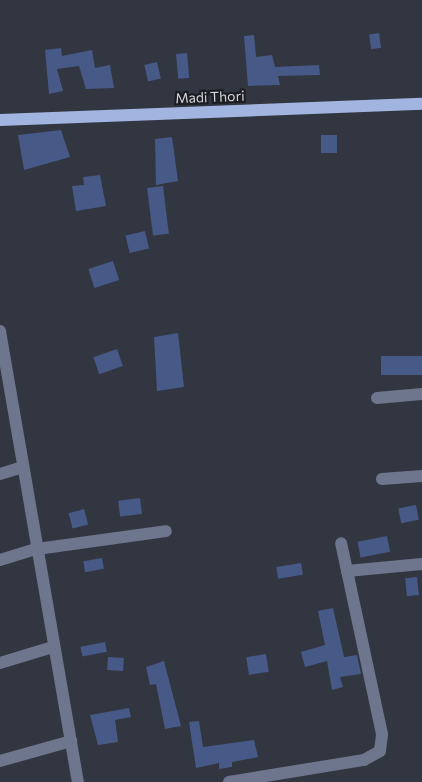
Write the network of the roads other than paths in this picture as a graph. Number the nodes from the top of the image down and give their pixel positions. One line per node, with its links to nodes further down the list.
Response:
1 (422, 104): 2 (main road, Madi Thori)
2 (0, 120)
3 (0, 331): 6 (street)
4 (422, 394): 5 (street)
5 (377, 398)
6 (23, 467): 7 (street); 12 (street)
7 (0, 474)
8 (422, 476): 9 (street)
9 (382, 479)
10 (166, 530): 12 (street)
11 (341, 543): 15 (street)
12 (37, 549): 13 (street); 16 (street)
13 (0, 560)
14 (422, 564): 15 (street)
15 (347, 571): 21 (street)
16 (53, 648): 17 (street); 18 (street)
17 (0, 663)
18 (71, 741): 19 (street); 20 (street)
19 (0, 761)
20 (78, 782)
21 (229, 782)

